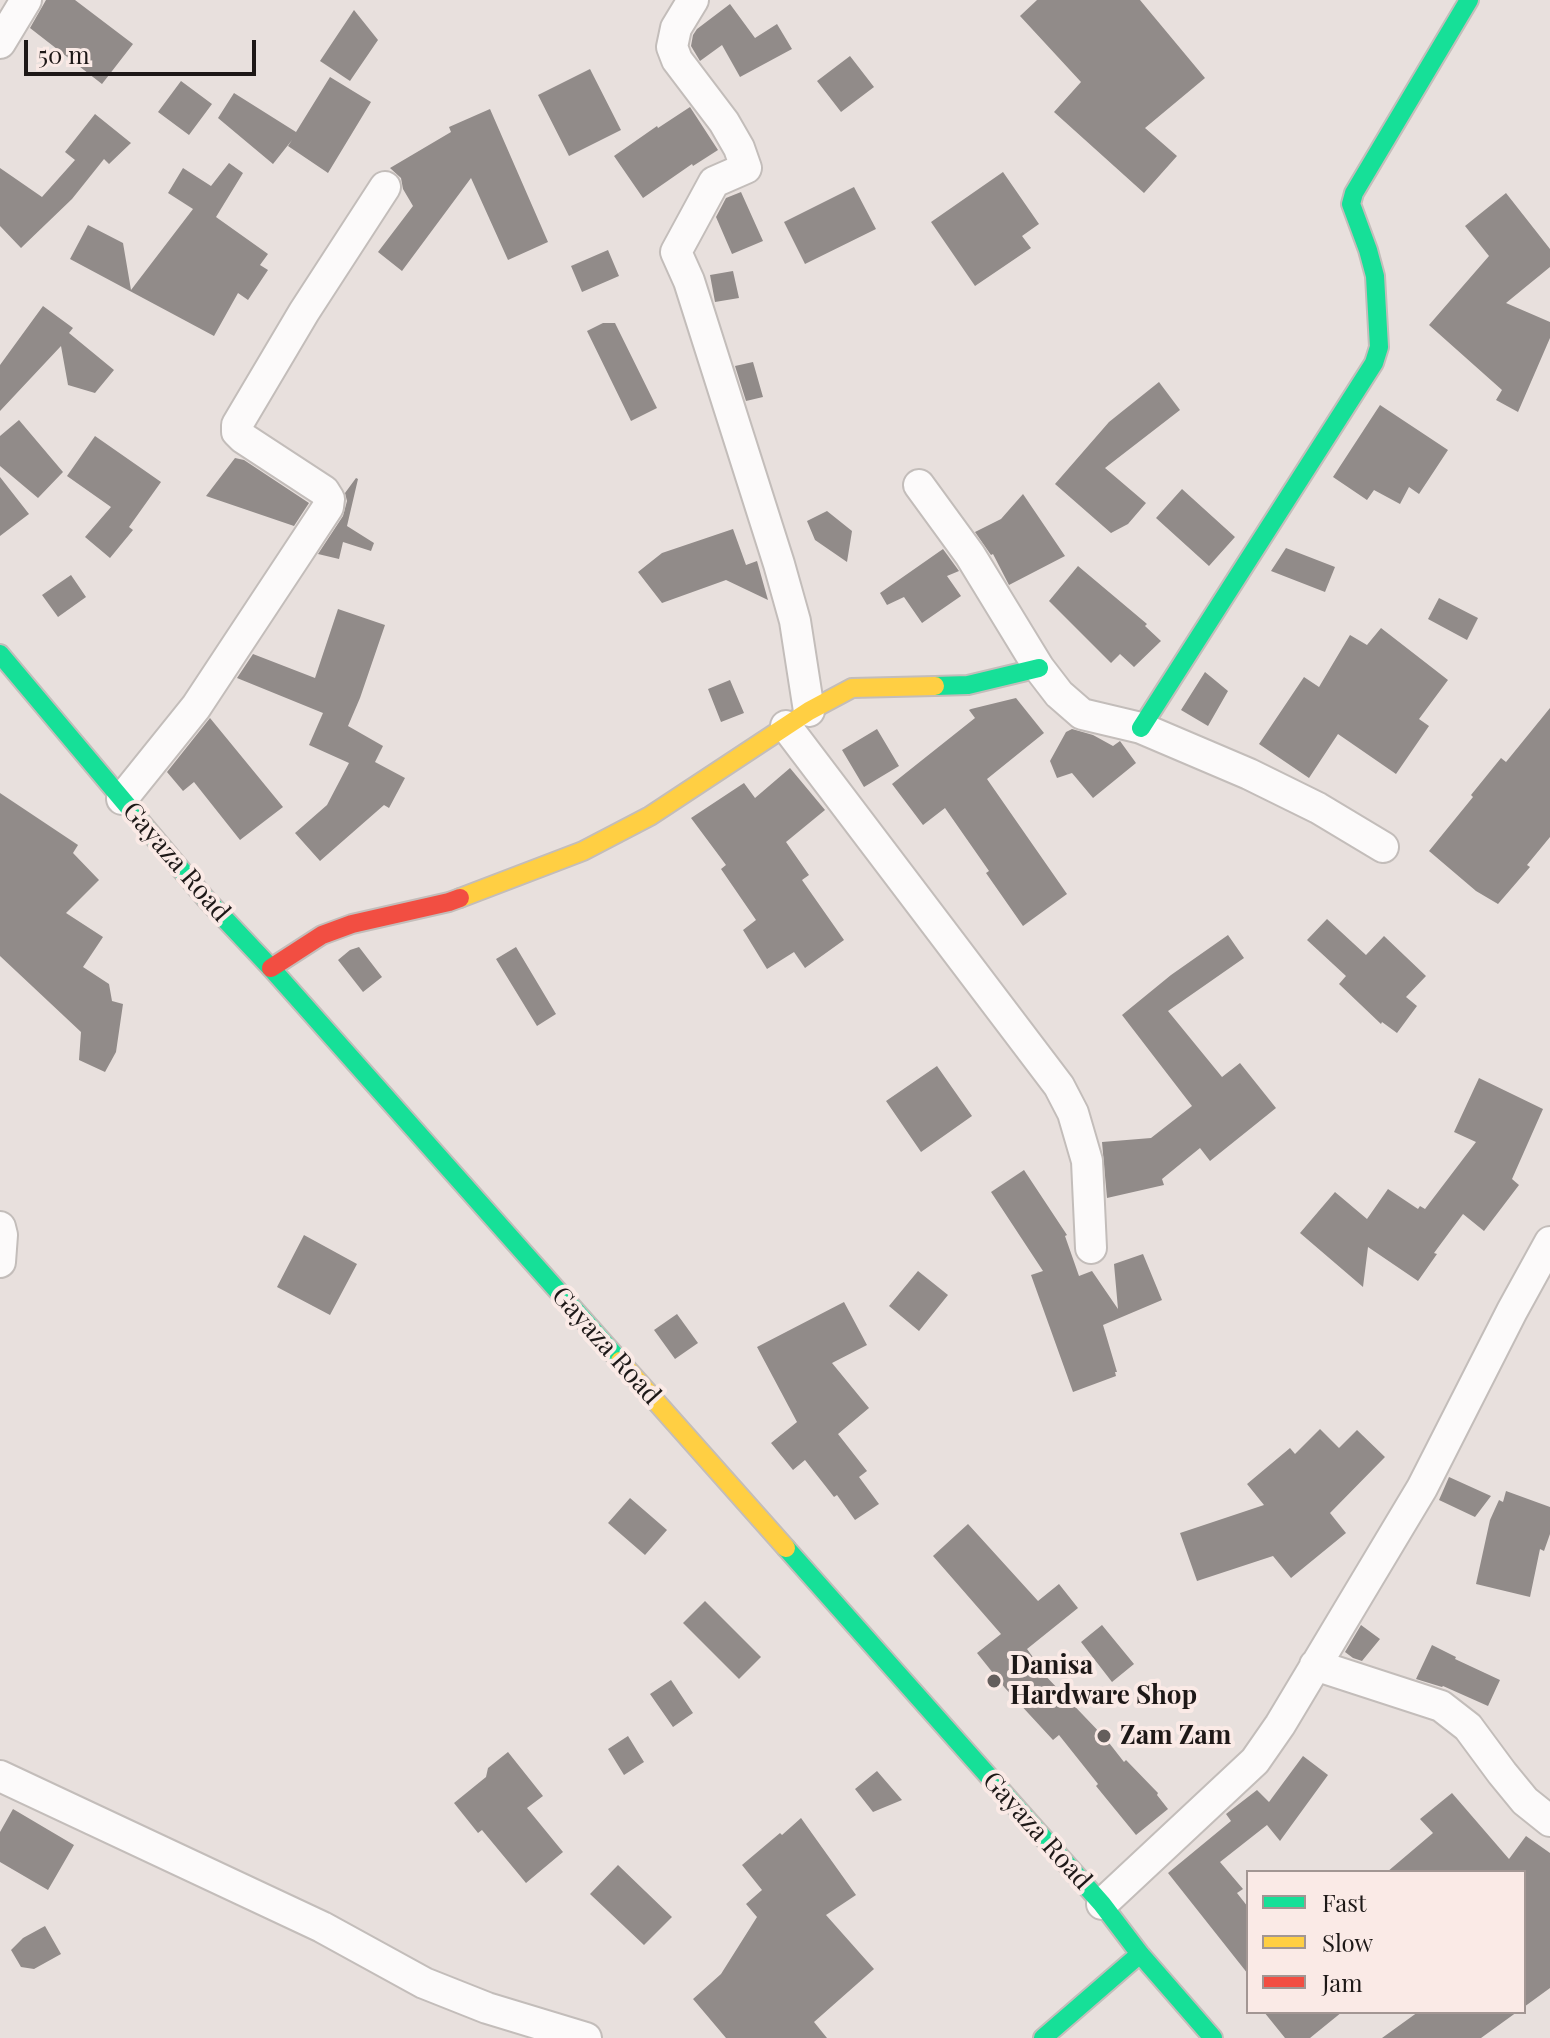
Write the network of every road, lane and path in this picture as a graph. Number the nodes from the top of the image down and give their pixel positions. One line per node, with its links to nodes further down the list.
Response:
1 (26, 0): 4 (street)
2 (693, 0): 9 (street)
3 (1469, 0): 10 (main road)
4 (0, 43)
5 (385, 187): 11 (street)
6 (919, 485): 8 (street)
7 (0, 654): 11 (main road, Gayaza Road)
8 (1039, 668): 9 (main road); 10 (street)
9 (798, 718): 13 (main road); 16 (street)
10 (1141, 728): 12 (street)
11 (122, 799): 13 (main road, Gayaza Road)
12 (1383, 847)
13 (271, 968): 21 (main road, Gayaza Road)
14 (0, 1227): 17 (street)
15 (1550, 1242): 18 (street)
16 (1091, 1248)
17 (0, 1262)
18 (1315, 1665): 20 (street); 21 (street)
19 (0, 1776): 23 (street)
20 (1550, 1821)
21 (1102, 1904): 22 (main road, Gayaza Road)
22 (1140, 1954): 24 (main road); 25 (main road, Gayaza Road)
23 (586, 2038)
24 (1043, 2038)
25 (1213, 2038)

